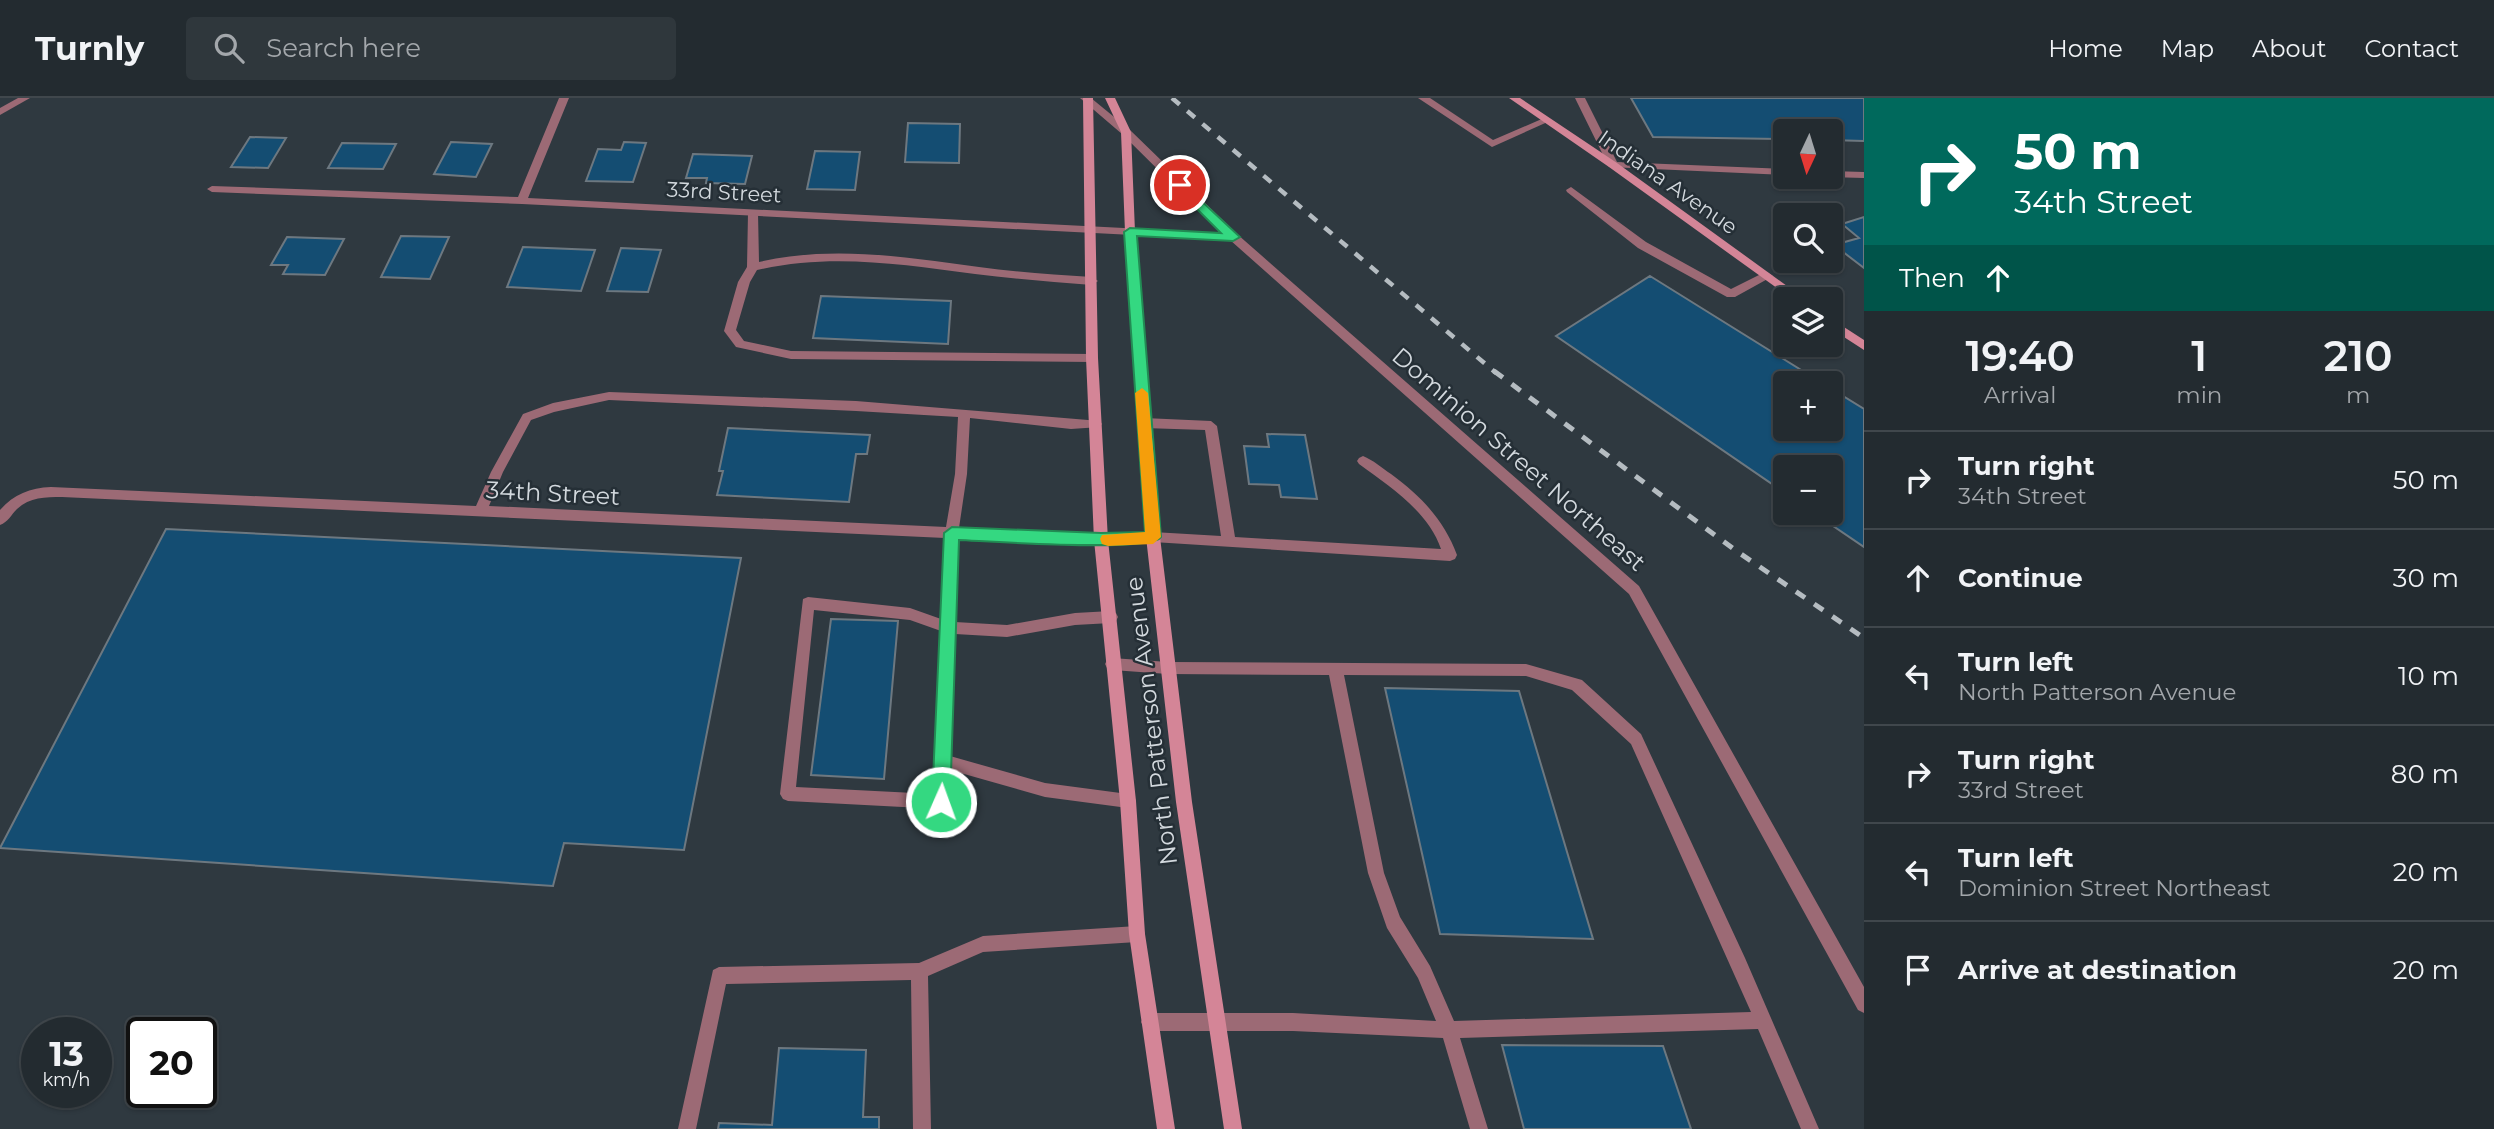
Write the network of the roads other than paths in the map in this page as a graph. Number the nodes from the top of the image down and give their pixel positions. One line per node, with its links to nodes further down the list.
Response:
1 (25, 98): 8 (street)
2 (564, 98): 17 (street)
3 (1087, 98): 10 (street, Dominion Street Northeast); 19 (main road, North Patterson Avenue)
4 (1110, 98): 10 (main road, North Patterson Avenue)
5 (1423, 98): 9 (street)
6 (1514, 98): 9 (main road, Indiana Avenue)
7 (1580, 98): 11 (street)
8 (0, 112)
9 (1547, 120): 11 (main road, Indiana Avenue)
10 (1126, 132): 20 (main road, North Patterson Avenue); 21 (street, Dominion Street Northeast)
11 (1613, 165): 12 (street); 23 (main road, Indiana Avenue)
12 (1773, 172)
13 (1843, 174): 14 (street)
14 (1864, 175)
15 (212, 189): 17 (street, 33rd Street)
16 (1571, 190): 23 (street)
17 (522, 201): 18 (street, 33rd Street)
18 (753, 213): 19 (street, 33rd Street); 22 (street)
19 (1091, 230): 20 (street, 33rd Street); 24 (main road, North Patterson Avenue)
20 (1130, 232): 21 (street, 33rd Street); 30 (main road, North Patterson Avenue)
21 (1233, 237): 48 (street, Dominion Street Northeast)
22 (753, 267): 24 (street); 28 (street)
23 (1767, 276): 25 (main road, Indiana Avenue)
24 (1092, 281): 28 (main road, North Patterson Avenue)
25 (1782, 287)
26 (1843, 331): 27 (main road)
27 (1864, 346)
28 (1092, 358): 31 (main road, North Patterson Avenue)
29 (964, 413): 31 (street); 33 (street); 35 (street)
30 (1144, 423): 36 (main road, North Patterson Avenue); 38 (street)
31 (1096, 424): 37 (main road, North Patterson Avenue)
32 (1363, 461): 38 (street, 34th Street)
33 (480, 512): 34 (street, 34th Street); 35 (street, 34th Street)
34 (4, 514)
35 (952, 533): 37 (street, 34th Street); 40 (street)
36 (1153, 537): 37 (street, 34th Street); 38 (street, 34th Street); 42 (main road, North Patterson Avenue)
37 (1101, 540): 39 (main road, North Patterson Avenue)
38 (1229, 542)
39 (1111, 617): 40 (street); 41 (main road, North Patterson Avenue)
40 (948, 628): 44 (street); 44 (street)
41 (1112, 664): 42 (street); 45 (main road, North Patterson Avenue)
42 (1168, 668): 43 (street); 51 (main road, North Patterson Avenue)
43 (1335, 669): 49 (street); 52 (street)
44 (943, 761): 45 (street)
45 (1128, 801): 46 (main road, North Patterson Avenue)
46 (1137, 934): 47 (street); 50 (main road, North Patterson Avenue)
47 (919, 971): 53 (street); 54 (street)
48 (1864, 1004)
49 (1761, 1020): 52 (street); 58 (street)
50 (1150, 1022): 51 (street); 55 (main road, North Patterson Avenue)
51 (1216, 1024): 52 (street); 56 (main road, North Patterson Avenue)
52 (1449, 1030): 57 (street)
53 (687, 1129)
54 (922, 1129)
55 (1166, 1129)
56 (1233, 1129)
57 (1479, 1129)
58 (1810, 1129)

